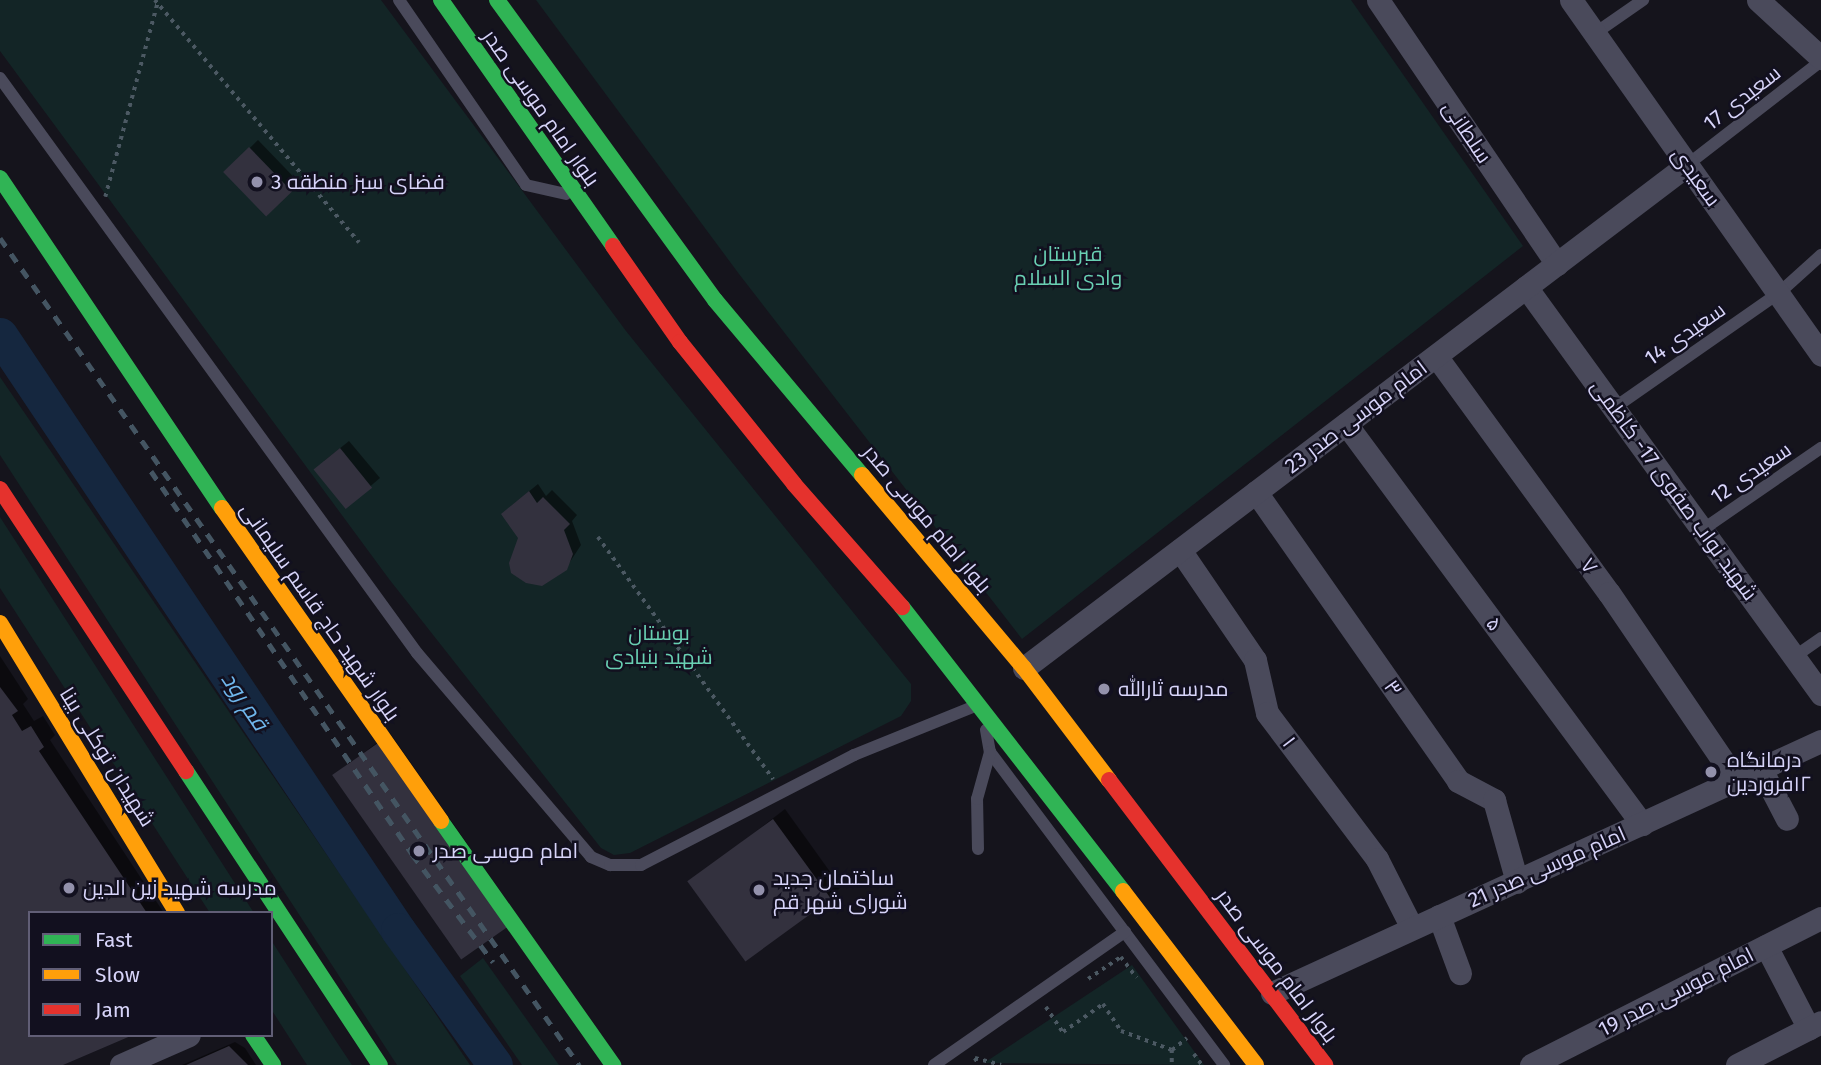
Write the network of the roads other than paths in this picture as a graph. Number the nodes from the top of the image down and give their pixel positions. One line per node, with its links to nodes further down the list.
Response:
1 (399, 0): 13 (lane)
2 (441, 0): 13 (main road, بلوار امام موسی صدر)
3 (497, 0): 30 (main road, بلوار امام موسی صدر)
4 (1378, 0): 15 (street, سلطانی)
5 (1571, 0): 8 (street, سعیدی)
6 (1643, 0): 8 (lane)
7 (1758, 0): 9 (street)
8 (1594, 34): 11 (street, سعیدی)
9 (1821, 60): 11 (lane, سعیدی 17)
10 (0, 78): 32 (lane)
11 (1687, 165): 15 (street, امام موسی صدر 23); 17 (street, سعیدی)
12 (0, 178): 55 (main road, بلوار شهید حاج قاسم سلیمانی)
13 (577, 196): 32 (main road, بلوار امام موسی صدر)
14 (1821, 255): 17 (lane, سعیدی 14)
15 (1557, 264): 16 (street, امام موسی صدر 23)
16 (1526, 287): 19 (street, امام موسی صدر 23); 20 (street, شهید نواب صفوی 17- کاظمی)
17 (1779, 293): 18 (street, سعیدی); 20 (lane, سعیدی 14)
18 (1821, 355)
19 (1436, 356): 21 (street, امام موسی صدر 23); 36 (street, ۷)
20 (1614, 408): 25 (street, شهید نواب صفوی 17- کاظمی)
21 (1346, 424): 24 (street, امام موسی صدر 23); 38 (street, ۵)
22 (1821, 448): 25 (lane, سعیدی 12)
23 (0, 489): 54 (main road)
24 (1256, 492): 26 (street, امام موسی صدر 23); 40 (street, ۳)
25 (1702, 530): 29 (street, شهید نواب صفوی 17- کاظمی)
26 (1180, 550): 30 (street, امام موسی صدر 23); 44 (street, ۱)
27 (0, 623): 41 (main road, شهیدان توکلی بینا)
28 (1821, 638): 29 (lane)
29 (1794, 657): 31 (street, شهید نواب صفوی 17- کاظمی)
30 (1024, 668): 48 (main road, بلوار امام موسی صدر)
31 (1821, 694)
32 (980, 704): 34 (lane); 58 (main road, بلوار امام موسی صدر)
33 (1821, 741): 35 (street, امام موسی صدر 21)
34 (990, 752): 39 (lane); 45 (lane)
35 (1761, 769): 36 (street, امام موسی صدر 21); 37 (street)
36 (1736, 780): 38 (street, امام موسی صدر 21)
37 (1787, 818)
38 (1642, 824): 40 (street, امام موسی صدر 21)
39 (978, 849)
40 (1517, 882): 42 (street, امام موسی صدر 21)
41 (176, 911)
42 (1438, 916): 44 (street, امام موسی صدر 21); 47 (street)
43 (1821, 918): 46 (street, امام موسی صدر 19)
44 (1412, 928): 48 (street, امام موسی صدر 21)
45 (1125, 932): 56 (lane); 57 (lane)
46 (1766, 946): 49 (street); 60 (street, امام موسی صدر 19)
47 (1461, 972)
48 (1272, 993): 59 (main road, بلوار امام موسی صدر)
49 (1815, 1026): 61 (street)
50 (184, 1037): 52 (street)
51 (254, 1037): 53 (main road)
52 (121, 1065)
53 (273, 1065)
54 (380, 1065)
55 (613, 1065)
56 (934, 1065)
57 (1224, 1065)
58 (1256, 1065)
59 (1325, 1065)
60 (1531, 1065)
61 (1737, 1065)

